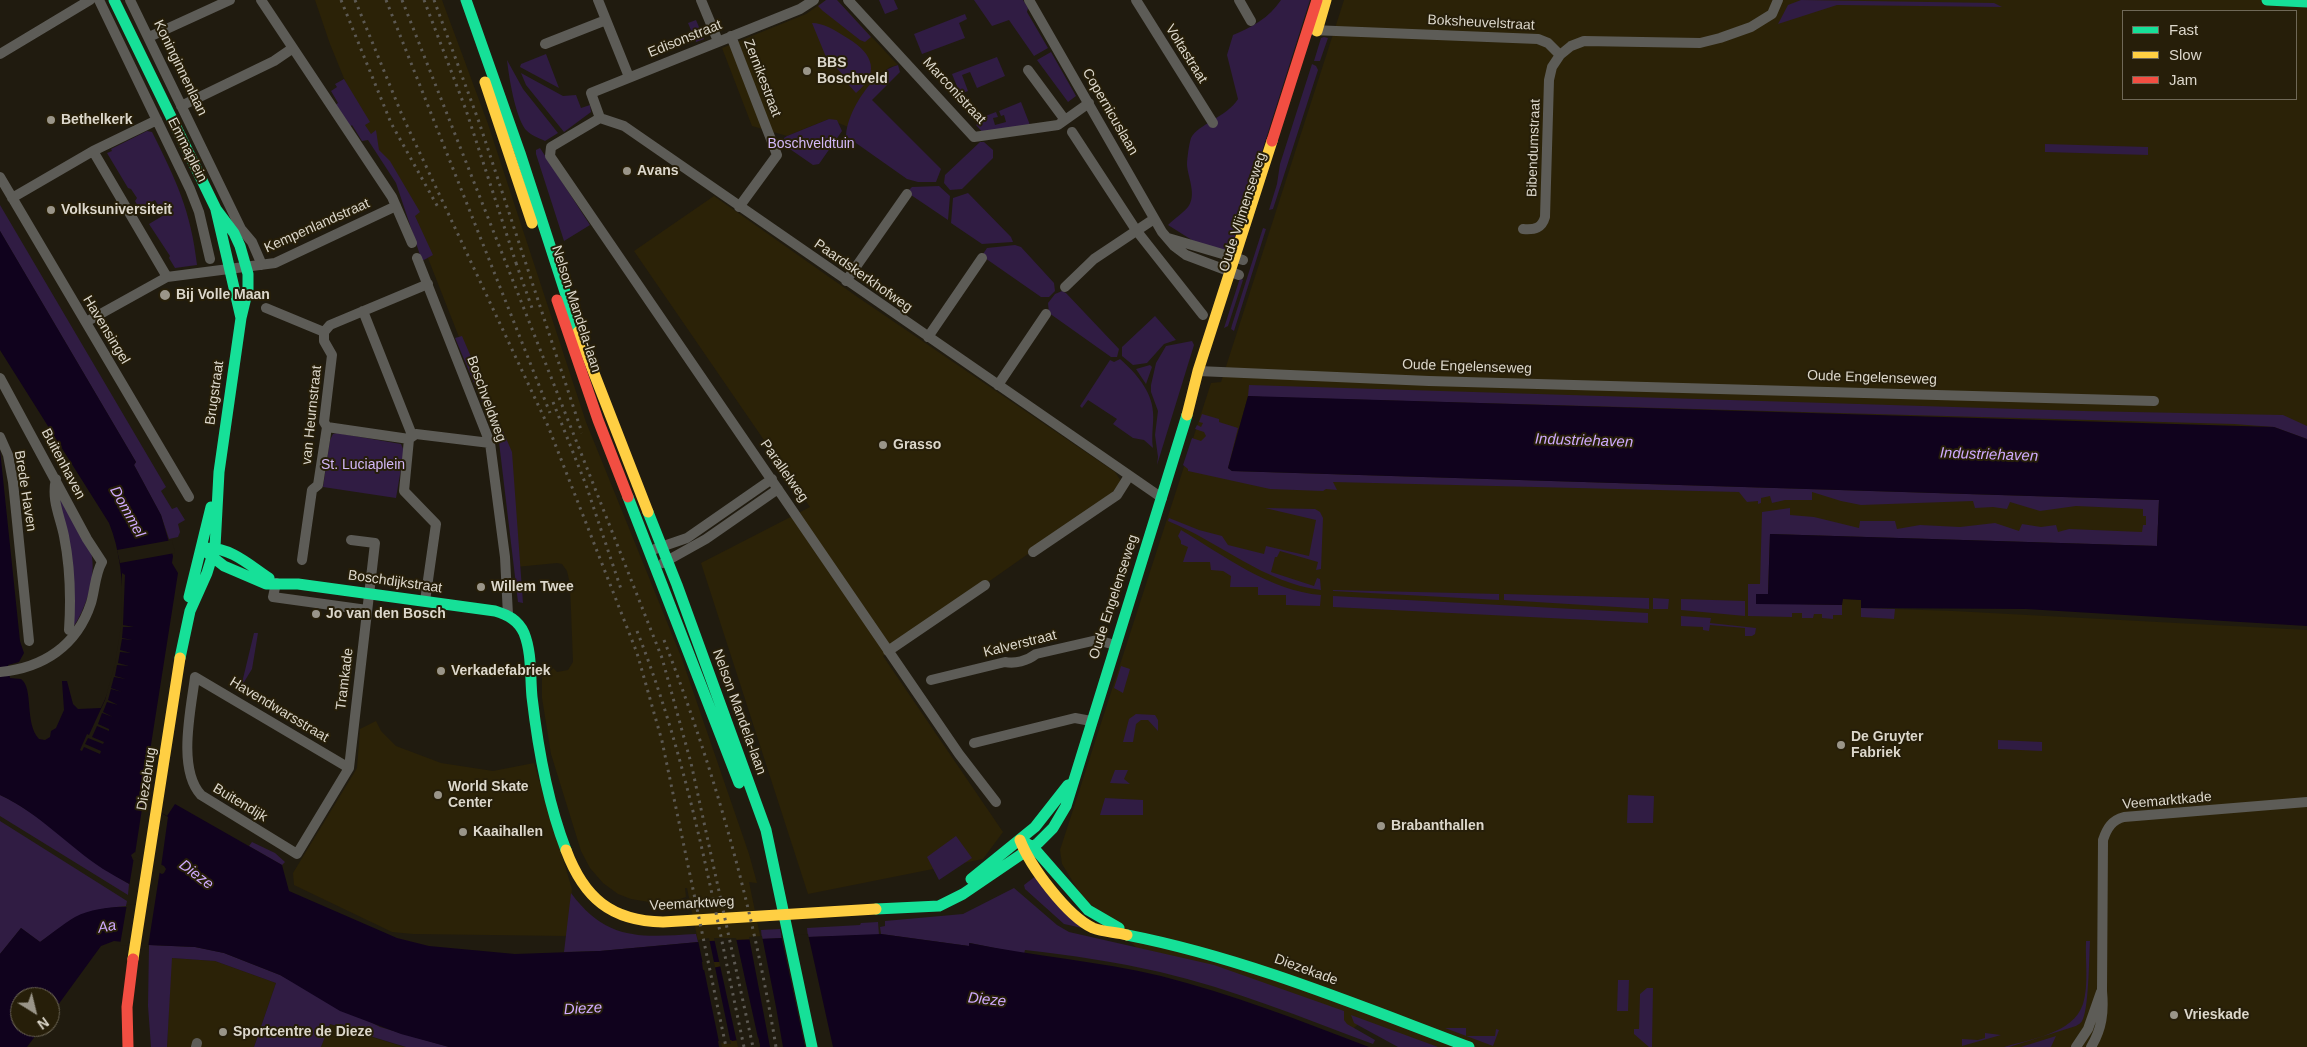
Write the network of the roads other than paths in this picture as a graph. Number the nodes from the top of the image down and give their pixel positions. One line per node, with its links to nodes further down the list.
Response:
1 (90, 0): 30 (street)
2 (99, 0): 38 (street)
3 (114, 0): 43 (street, Emmaplein)
4 (130, 0): 26 (street, Koninginnenlaan)
5 (230, 0): 26 (street)
6 (262, 0): 29 (street)
7 (457, 0): 33 (street)
8 (466, 0): 33 (street)
9 (598, 0): 22 (street)
10 (702, 0): 27 (street)
11 (814, 0): 21 (street, Edisonstraat)
12 (848, 0): 39 (street, Marconistraat)
13 (1029, 0): 35 (street, Copernicuslaan)
14 (1136, 0): 40 (street, Voltastraat)
15 (1239, 0): 23 (street)
16 (1317, 0): 24 (street, Oude Vlijmenseweg)
17 (1326, 0): 24 (street, Oude Vlijmenseweg)
18 (1778, 0): 31 (street)
19 (2267, 0): 20 (street)
20 (2307, 2)
21 (799, 4): 25 (street, Edisonstraat)
22 (606, 20): 28 (street); 34 (street)
23 (1251, 21)
24 (1312, 30): 31 (street, Boksheuvelstraat); 59 (street, Oude Vlijmenseweg)
25 (731, 36): 27 (street, Edisonstraat); 49 (street, Zernikestraat)
26 (148, 37): 36 (street, Koninginnenlaan)
27 (718, 41): 34 (street, Edisonstraat)
28 (545, 44)
29 (293, 48): 36 (street); 48 (street)
30 (0, 54)
31 (1560, 55): 52 (street, Bibendumstraat)
32 (1028, 70): 39 (street)
33 (486, 71): 93 (street, Nelson Mandela-laan); 94 (street, Nelson Mandela-laan)
34 (629, 77): 37 (street, Edisonstraat)
35 (1089, 103): 39 (street, Marconistraat); 51 (street, Copernicuslaan)
36 (182, 106): 41 (street, Koninginnenlaan)
37 (600, 118): 49 (street, Paardskerkhofweg); 87 (street, Parallelweg)
38 (157, 120): 44 (street, Emmaplein); 58 (street, Emmaplein)
39 (1065, 120)
40 (1213, 123)
41 (194, 130): 43 (street, Koninginnenlaan); 60 (street, Emmaplein)
42 (1072, 132): 53 (street)
43 (187, 150): 50 (street, Emmaplein)
44 (93, 151): 47 (street, Emmaplein); 64 (street)
45 (0, 177): 47 (street, Havensingel)
46 (907, 194): 65 (street)
47 (12, 198): 73 (street, Havensingel)
48 (396, 206): 55 (street); 60 (street, Kempenlandstraat)
49 (739, 207): 65 (street, Paardskerkhofweg)
50 (216, 209): 61 (street, Emmaplein); 62 (street, Emmaplein)
51 (1154, 219): 53 (street); 54 (street, Copernicuslaan)
52 (1524, 229)
53 (1136, 230): 67 (street); 71 (street)
54 (1168, 238): 59 (street); 63 (street, Copernicuslaan)
55 (412, 243)
56 (417, 258): 66 (street, Boschveldweg)
57 (982, 258): 75 (street)
58 (210, 259)
59 (1239, 259): 63 (street, Oude Vlijmenseweg)
60 (262, 264): 61 (street, Kempenlandstraat)
61 (248, 266): 62 (street); 72 (street, Emmaplein)
62 (230, 269): 64 (street); 72 (street, Emmaplein)
63 (1234, 273): 76 (street, Oude Vlijmenseweg)
64 (168, 277): 73 (street)
65 (846, 281): 75 (street, Paardskerkhofweg)
66 (428, 284): 69 (street); 83 (street, Boschveldweg)
67 (1065, 288)
68 (266, 308): 74 (street)
69 (363, 311): 74 (street); 82 (street)
70 (1046, 314): 78 (street)
71 (1203, 315)
72 (241, 318): 84 (street, Brugstraat)
73 (86, 322): 89 (street, Havensingel)
74 (324, 332): 80 (street, van Heurnstraat)
75 (928, 337): 78 (street, Paardskerkhofweg)
76 (1203, 371): 79 (street, Oude Engelenseweg); 90 (street, Oude Engelenseweg)
77 (0, 378): 86 (street, Buitenhaven)
78 (998, 385): 85 (street, Paardskerkhofweg)
79 (2154, 401)
80 (327, 427): 82 (street); 97 (street, van Heurnstraat)
81 (0, 437): 108 (street, Brede Haven)
82 (410, 437): 83 (street); 103 (street)
83 (490, 443): 106 (street, Boschveldweg)
84 (219, 472): 92 (street, Brugstraat); 95 (street, Brugstraat)
85 (1129, 476): 90 (street, Paardskerkhofweg); 96 (street)
86 (56, 479): 107 (street); 111 (street, Buitenhaven)
87 (772, 479): 88 (street, Parallelweg); 93 (street)
88 (778, 489): 98 (street); 110 (street, Parallelweg)
89 (189, 498)
90 (1162, 498): 109 (street, Oude Engelenseweg)
91 (351, 540): 102 (street, Tramkade)
92 (202, 544): 95 (street, Boschdijkstraat); 105 (street, Brugstraat)
93 (662, 546): 94 (street); 98 (street, Nelson Mandela-laan)
94 (649, 551): 99 (street, Nelson Mandela-laan)
95 (213, 552): 100 (street, Boschdijkstraat); 100 (street, Boschdijkstraat); 105 (street, Brugstraat)
96 (1033, 552)
97 (302, 560)
98 (667, 561): 99 (street); 122 (street, Nelson Mandela-laan)
99 (655, 566): 122 (street, Nelson Mandela-laan)
100 (276, 583): 102 (street, Boschdijkstraat); 104 (street, Boschdijkstraat)
101 (985, 585): 110 (street)
102 (368, 593): 103 (street, Boschdijkstraat); 104 (street, Tramkade)
103 (425, 601): 106 (street, Boschdijkstraat)
104 (367, 610): 116 (street, Tramkade)
105 (190, 611): 125 (street, Diezebrug)
106 (508, 616): 123 (street, Veemarktweg)
107 (69, 630)
108 (29, 640)
109 (1115, 645): 113 (street, Kalverstraat); 114 (street, Oude Engelenseweg)
110 (888, 651): 118 (street, Parallelweg)
111 (0, 672)
112 (195, 676): 116 (street, Havendwarsstraat); 116 (street, Buitendijk)
113 (931, 680)
114 (1091, 722): 115 (street); 117 (street, Oude Engelenseweg)
115 (974, 743)
116 (349, 768)
117 (1076, 771): 120 (street, Oude Engelenseweg); 121 (street, Oude Engelenseweg)
118 (996, 802)
119 (2307, 802): 124 (street, Veemarktkade)
120 (1020, 840): 121 (street, Diezekade); 123 (street, Veemarktweg)
121 (1028, 850): 123 (street, Veemarktweg); 127 (street, Diezekade)
122 (774, 875): 126 (street, Nelson Mandela-laan)
123 (920, 906)
124 (2102, 991): 128 (street, Veemarktkade); 129 (street, Veemarktkade)
125 (128, 1047)
126 (812, 1047)
127 (1469, 1047)
128 (2076, 1047)
129 (2091, 1047)

